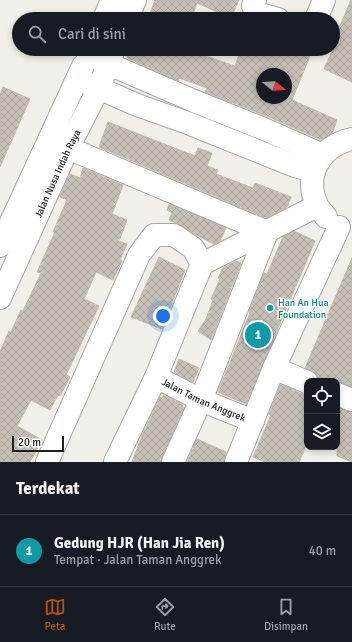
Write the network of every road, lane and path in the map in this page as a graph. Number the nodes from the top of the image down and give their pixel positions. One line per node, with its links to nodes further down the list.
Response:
1 (112, 0): 5 (street)
2 (136, 0): 6 (street)
3 (254, 0): 7 (street)
4 (324, 0): 8 (street)
5 (107, 12)
6 (130, 12)
7 (256, 12)
8 (319, 12)
9 (98, 56): 12 (street, Jalan Nusa Indah Raya)
10 (100, 56): 13 (street, Jalan Nusa Indah Raya)
11 (104, 56): 16 (street)
12 (78, 79): 13 (street); 20 (street, Jalan Nusa Indah Raya)
13 (99, 88): 15 (street, Jalan Nusa Indah Raya); 16 (street)
14 (352, 138): 16 (street)
15 (68, 148): 19 (street); 22 (street, Jalan Nusa Indah Raya)
16 (319, 163): 17 (street)
17 (317, 206): 18 (street); 19 (street)
18 (346, 228): 23 (street)
19 (267, 232): 21 (street); 27 (street)
20 (0, 246)
21 (202, 264): 24 (street); 30 (street)
22 (0, 298)
23 (274, 368): 25 (street); 29 (street)
24 (156, 377): 27 (street, Jalan Taman Anggrek); 31 (street)
25 (304, 381)
26 (340, 395): 28 (street)
27 (201, 400): 29 (street, Jalan Taman Anggrek); 32 (street)
28 (352, 400)
29 (253, 421): 33 (street)
30 (47, 462)
31 (115, 462)
32 (173, 462)
33 (236, 462)

